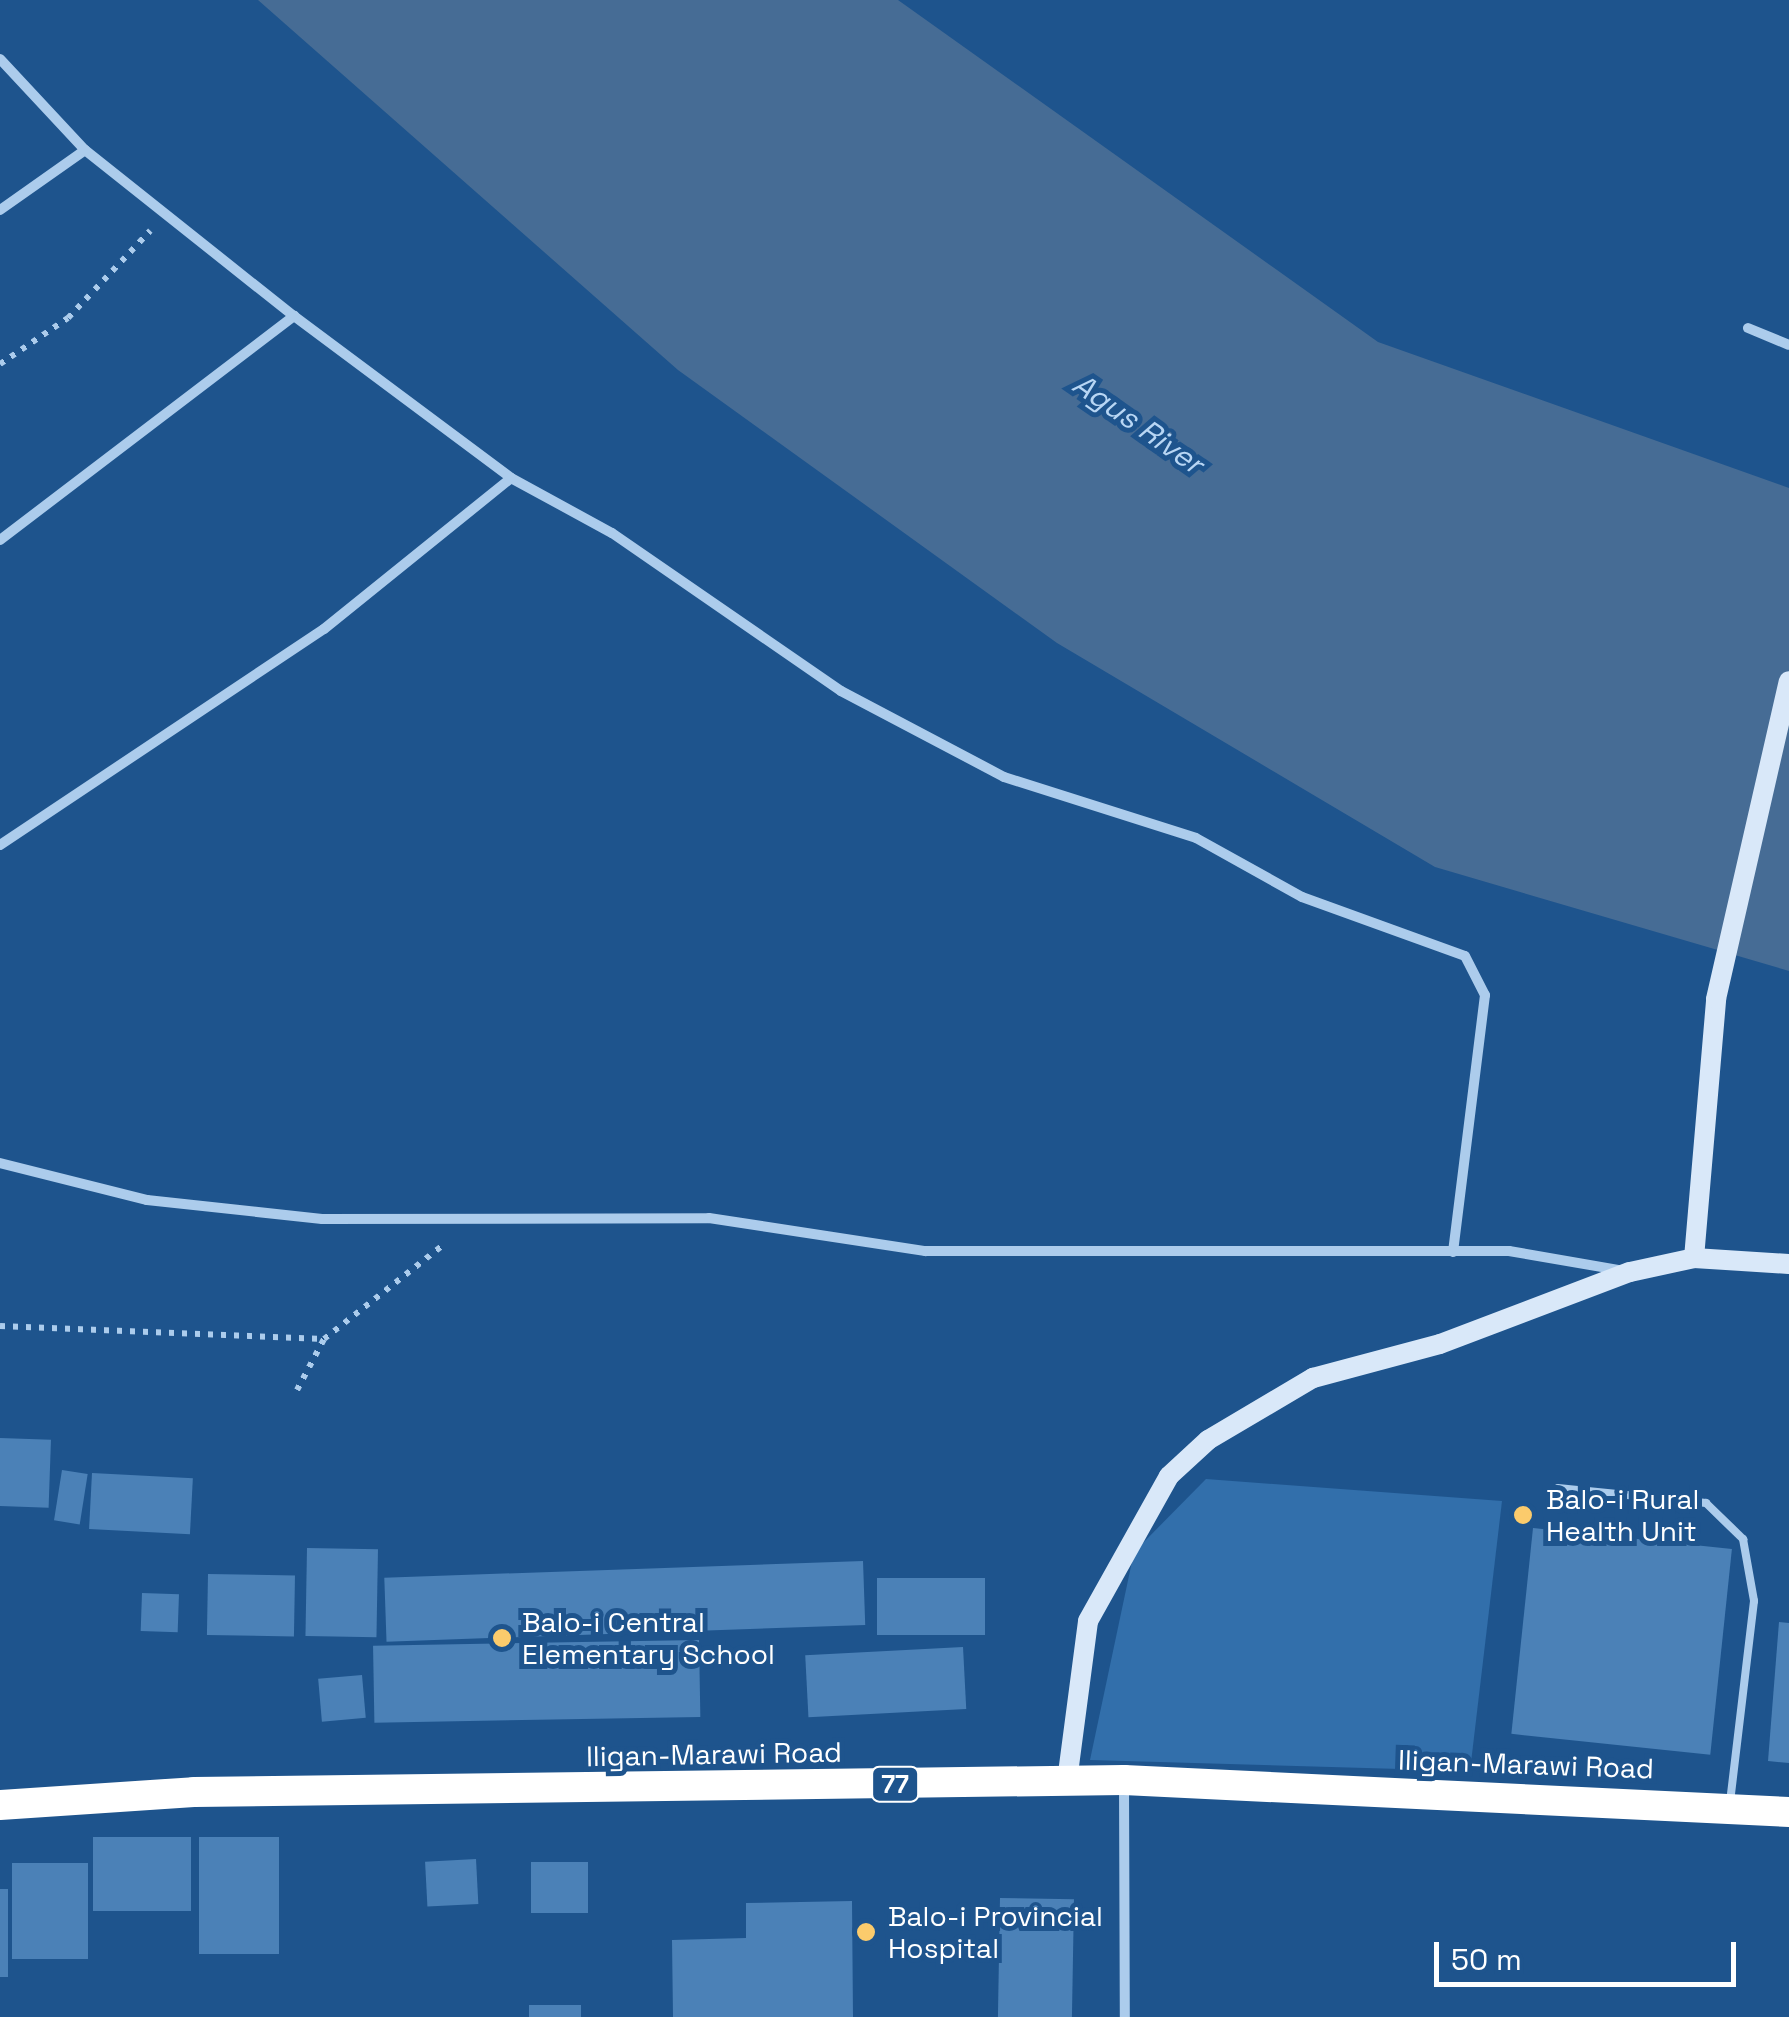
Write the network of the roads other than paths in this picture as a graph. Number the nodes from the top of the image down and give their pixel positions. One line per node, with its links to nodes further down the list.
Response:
1 (0, 59): 2 (street)
2 (85, 150): 3 (street); 4 (street)
3 (0, 210)
4 (294, 316): 7 (street); 8 (street)
5 (1748, 328): 6 (street)
6 (1789, 345)
7 (511, 478): 10 (street); 12 (street)
8 (0, 540)
9 (1789, 681): 13 (street)
10 (0, 845)
11 (0, 1163): 12 (street)
12 (1453, 1252): 15 (street)
13 (1694, 1258): 14 (street); 15 (street)
14 (1789, 1264)
15 (1630, 1272): 18 (street)
16 (1558, 1488): 20 (lane)
17 (1124, 1780): 18 (highway, Iligan-Marawi Road / 77); 20 (highway, Iligan-Marawi Road / 77); 22 (street)
18 (1067, 1781): 19 (highway, Iligan-Marawi Road / 77)
19 (0, 1804)
20 (1730, 1804): 21 (highway, Iligan-Marawi Road / 77)
21 (1789, 1812)
22 (1125, 2017)

